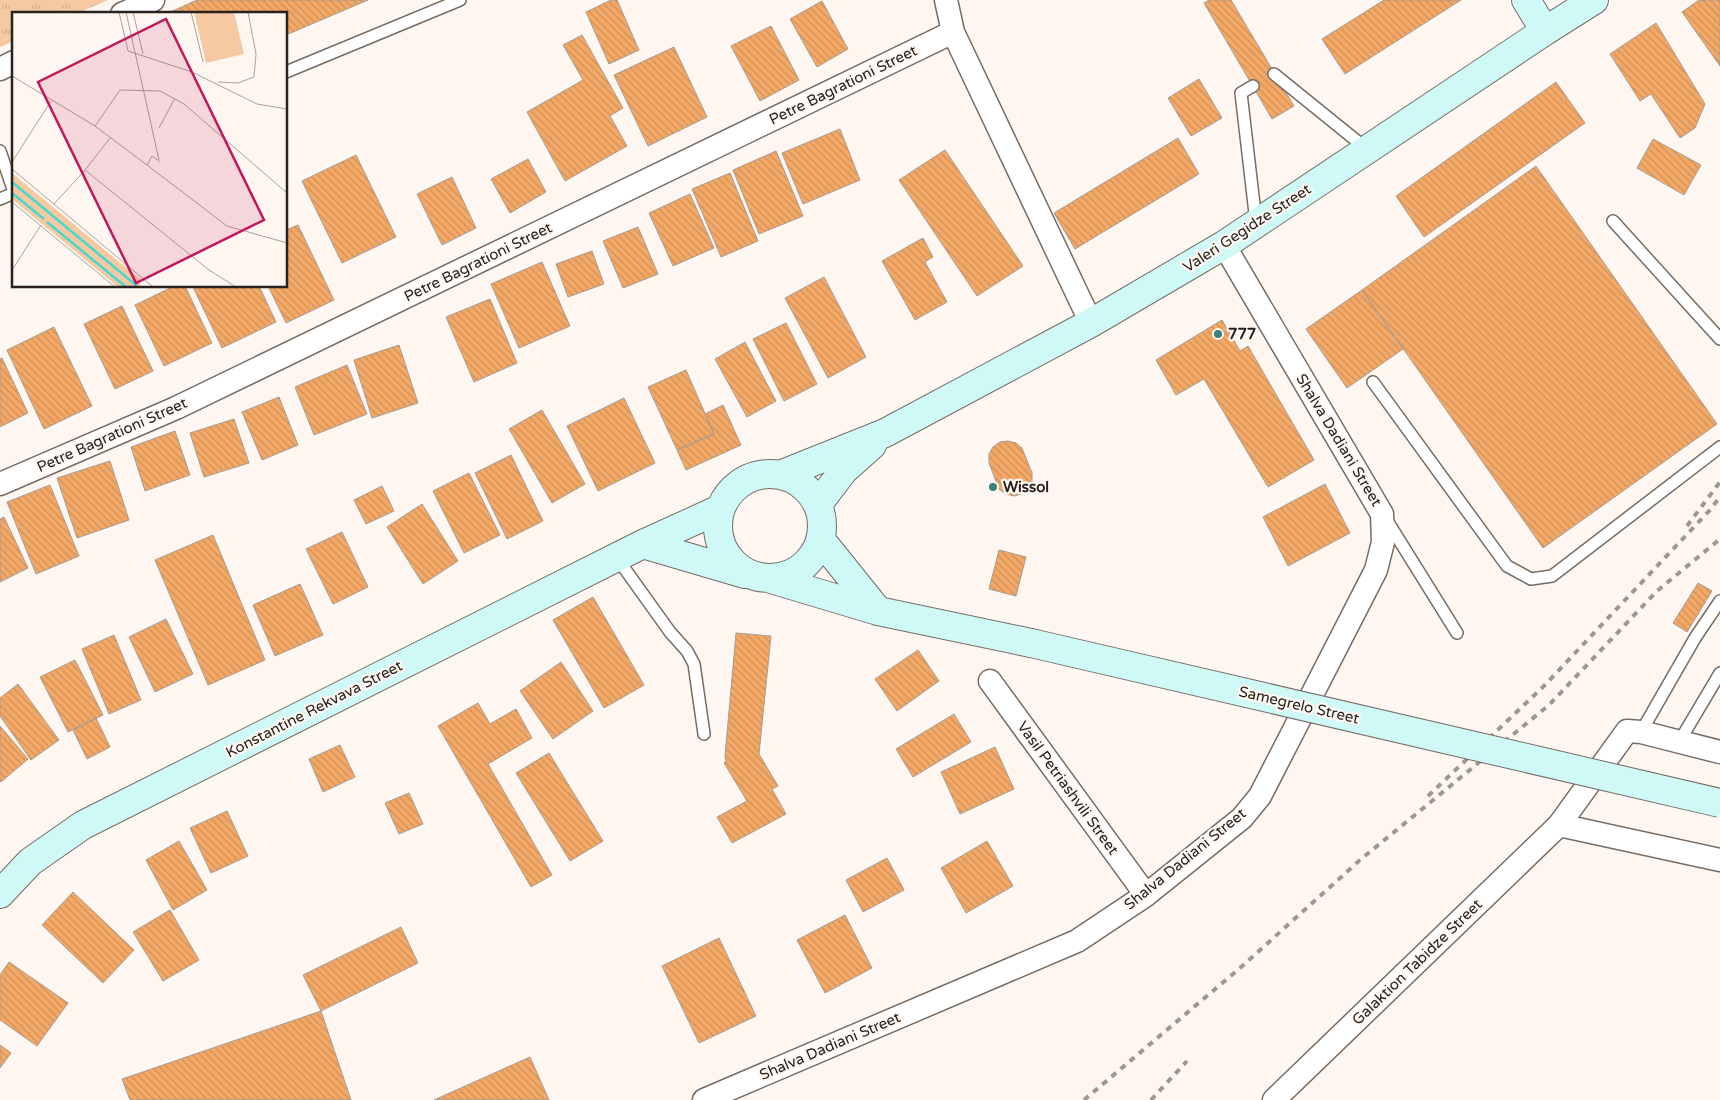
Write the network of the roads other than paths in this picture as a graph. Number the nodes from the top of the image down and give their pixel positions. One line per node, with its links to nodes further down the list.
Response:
1 (153, 0): 6 (street)
2 (460, 0): 11 (lane)
3 (946, 0): 8 (street)
4 (1526, 0): 7 (main road)
5 (1594, 0): 7 (main road, Valeri Gegidze Street)
6 (126, 12)
7 (1545, 31): 15 (main road, Valeri Gegidze Street)
8 (953, 32): 22 (street); 28 (street, Petre Bagrationi Street)
9 (12, 63): 10 (street)
10 (0, 69)
11 (288, 71)
12 (1274, 74): 15 (lane)
13 (1253, 86): 20 (lane)
14 (0, 150): 16 (lane)
15 (1368, 150): 20 (main road, Valeri Gegidze Street)
16 (12, 186)
17 (12, 193): 18 (lane)
18 (0, 199)
19 (1613, 221): 23 (lane)
20 (1257, 224): 21 (main road, Valeri Gegidze Street)
21 (1224, 246): 22 (main road, Valeri Gegidze Street); 31 (street, Shalva Dadiani Street)
22 (1092, 323): 25 (main road, Valeri Gegidze Street)
23 (1720, 339)
24 (1373, 382): 26 (lane)
25 (885, 433): 27 (main road, Valeri Gegidze Street); 29 (main road, Valeri Gegidze Street)
26 (1720, 447)
27 (780, 475): 29 (main road); 30 (main road)
28 (0, 484)
29 (818, 504): 32 (main road)
30 (720, 509): 33 (main road, Konstantine Rekvava Street); 35 (main road)
31 (1382, 514): 38 (lane); 49 (street, Shalva Dadiani Street)
32 (821, 540): 35 (main road); 37 (main road)
33 (643, 544): 34 (main road, Konstantine Rekvava Street); 35 (main road)
34 (617, 558): 42 (lane); 48 (main road, Konstantine Rekvava Street)
35 (762, 578): 37 (main road, Samegrelo Street)
36 (1720, 601): 41 (lane)
37 (878, 611): 45 (main road, Samegrelo Street, bridge)
38 (1457, 633)
39 (1720, 673): 43 (lane)
40 (990, 681): 49 (street, Vasil Petriashvili Street)
41 (1641, 732): 43 (street); 46 (street, Galaktion Tabidze Street)
42 (704, 734)
43 (1679, 742): 44 (street)
44 (1720, 752)
45 (1720, 803)
46 (1559, 825): 47 (street); 51 (street, Galaktion Tabidze Street)
47 (1720, 860)
48 (0, 894)
49 (1146, 894): 50 (street, Shalva Dadiani Street)
50 (704, 1100)
51 (1274, 1100)

